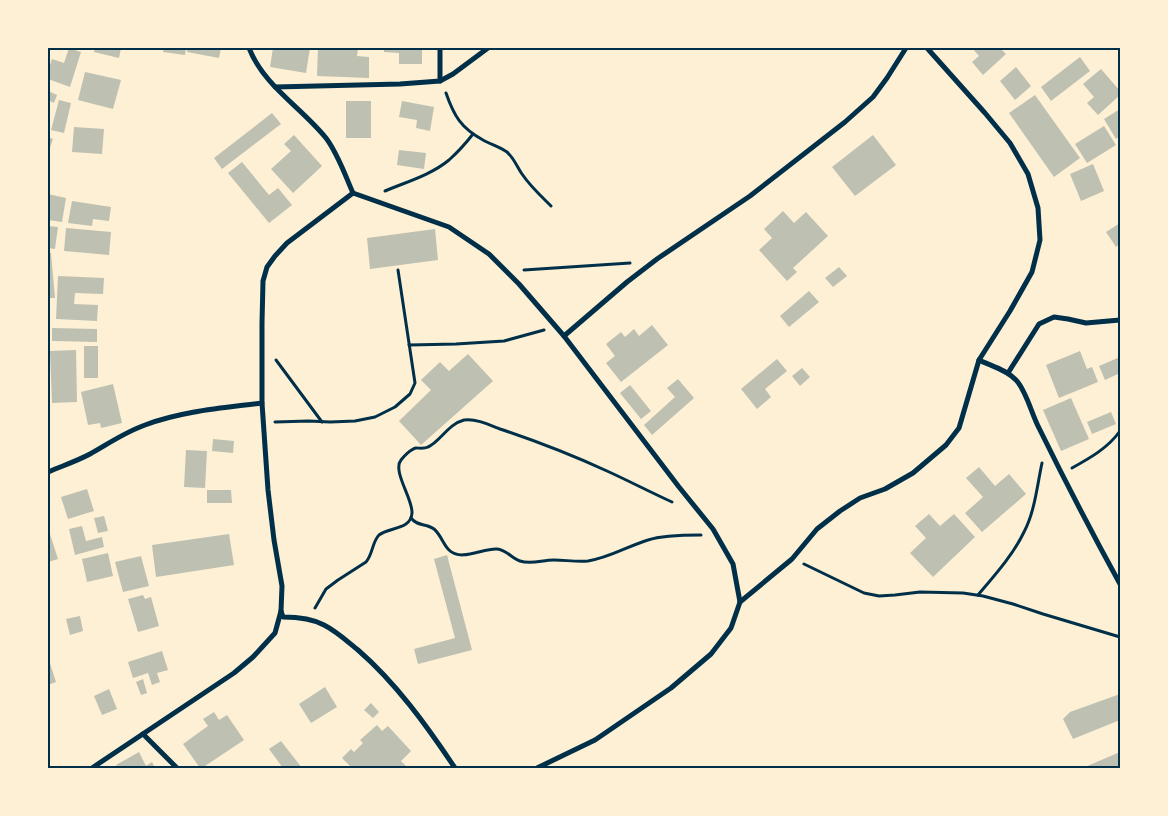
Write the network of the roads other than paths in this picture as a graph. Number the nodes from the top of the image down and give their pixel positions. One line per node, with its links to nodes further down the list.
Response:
1 (249, 48): 7 (street)
2 (440, 48): 6 (street)
3 (488, 48): 6 (street)
4 (906, 48): 10 (street)
5 (927, 48): 11 (street)
6 (440, 81): 7 (street)
7 (275, 87): 8 (street)
8 (353, 193): 10 (street); 13 (street)
9 (1120, 320): 12 (street)
10 (564, 336): 16 (street)
11 (979, 360): 12 (street); 16 (street)
12 (1008, 373): 15 (street)
13 (262, 403): 14 (street); 17 (street)
14 (48, 472)
15 (1120, 584)
16 (740, 602): 22 (street)
17 (281, 611): 18 (street); 21 (street)
18 (143, 734): 19 (street); 20 (street)
19 (92, 768)
20 (177, 768)
21 (455, 768)
22 (537, 768)

